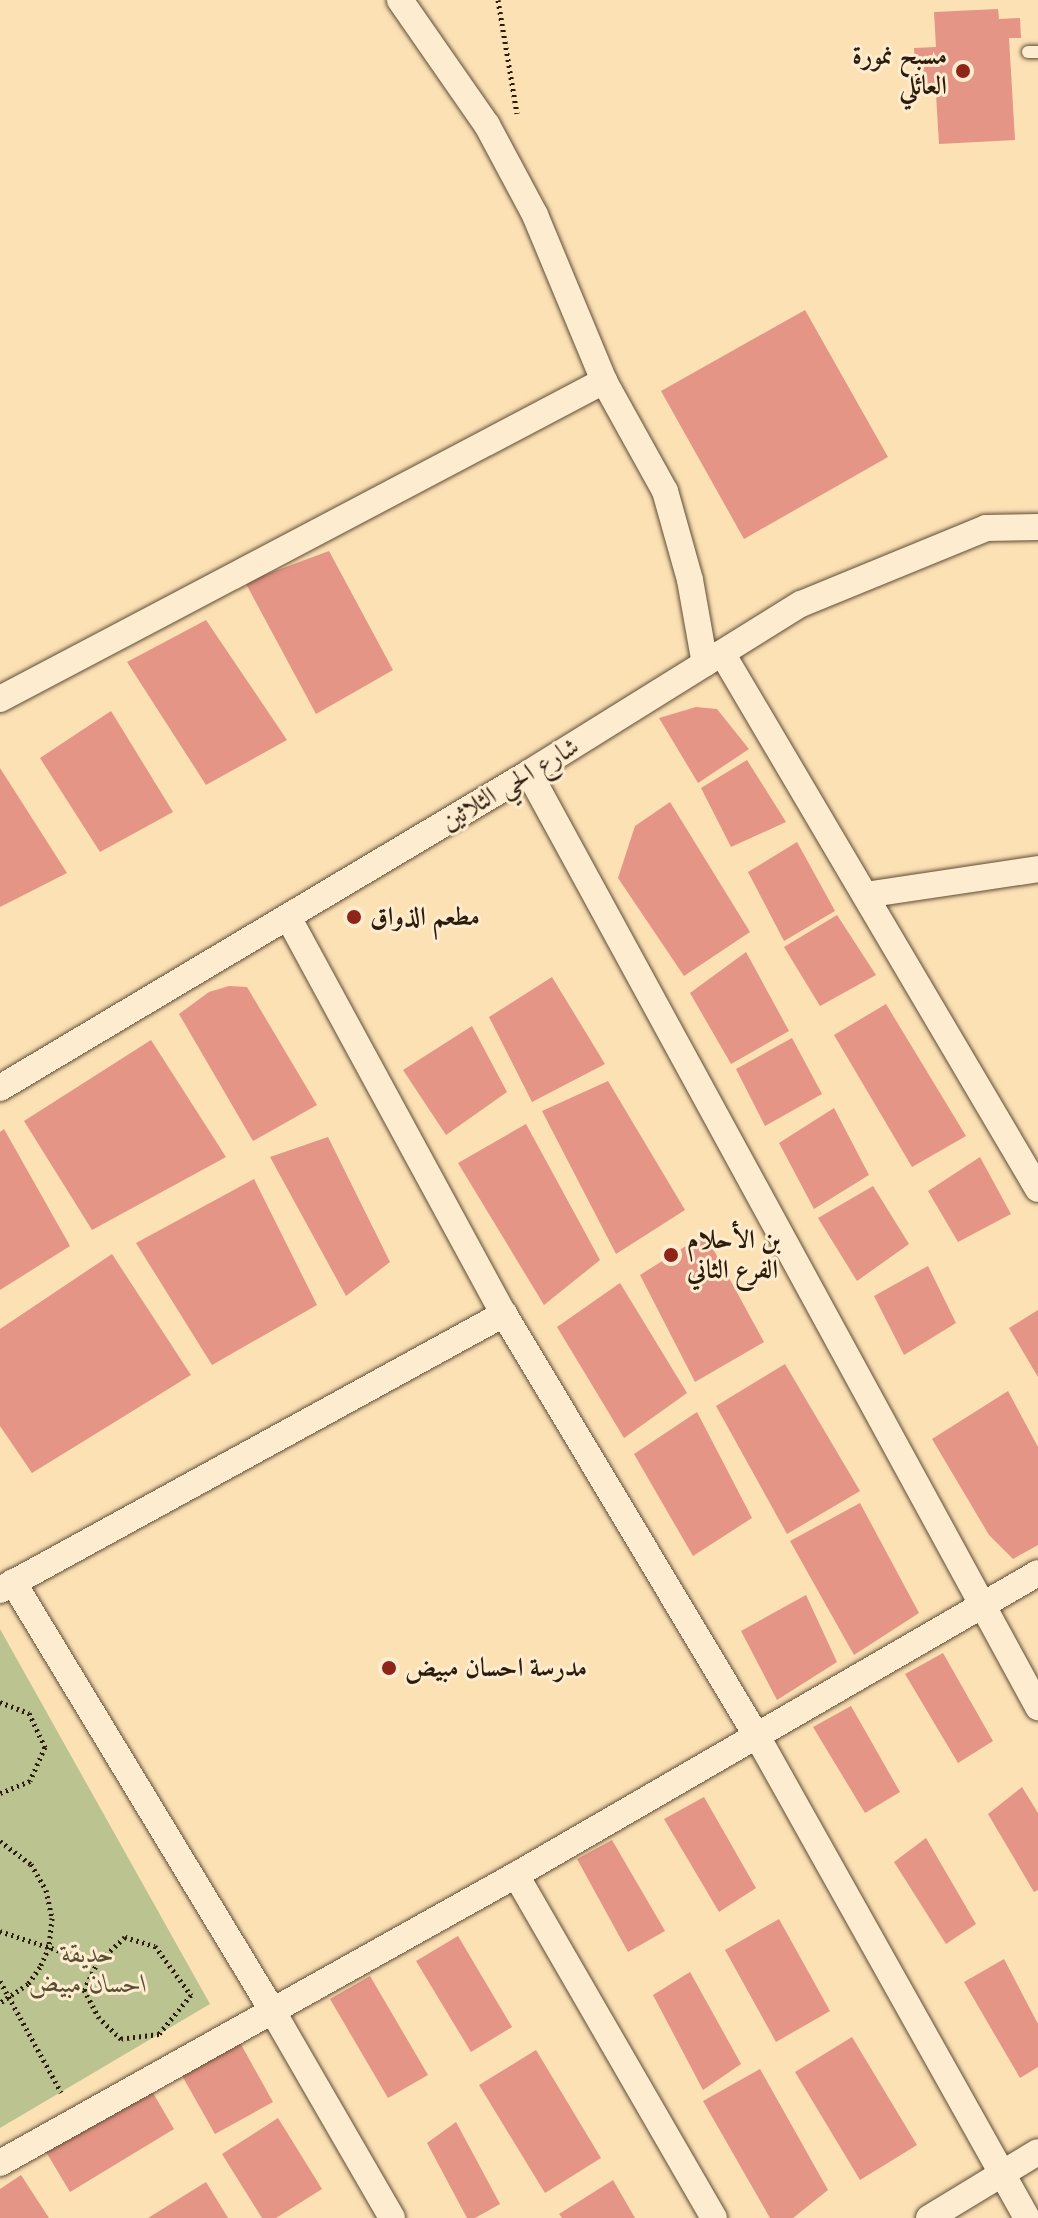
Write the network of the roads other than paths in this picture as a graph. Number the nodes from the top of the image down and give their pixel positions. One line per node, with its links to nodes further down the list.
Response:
1 (400, 0): 2 (street)
2 (604, 381): 4 (street); 5 (street)
3 (1038, 527): 4 (street, شارع الحي الثلاثين)
4 (714, 658): 6 (street, شارع الحي الثلاثين); 8 (street)
5 (0, 699)
6 (529, 773): 9 (street, شارع الحي الثلاثين); 15 (street)
7 (1038, 869): 8 (street)
8 (865, 895): 11 (street)
9 (288, 917): 10 (street, شارع الحي الثلاثين); 12 (street)
10 (0, 1088)
11 (1038, 1189)
12 (504, 1314): 14 (street); 17 (street)
13 (1038, 1573): 15 (street)
14 (7, 1586): 19 (street)
15 (981, 1607): 16 (street); 17 (street)
16 (1038, 1707)
17 (757, 1736): 18 (street); 22 (street)
18 (516, 1875): 19 (street); 24 (street)
19 (272, 2010): 21 (street); 23 (street)
20 (1038, 2152): 22 (street)
21 (0, 2163)
22 (1003, 2174): 25 (street); 26 (street)
23 (392, 2218)
24 (714, 2218)
25 (929, 2218)
26 (1027, 2218)

